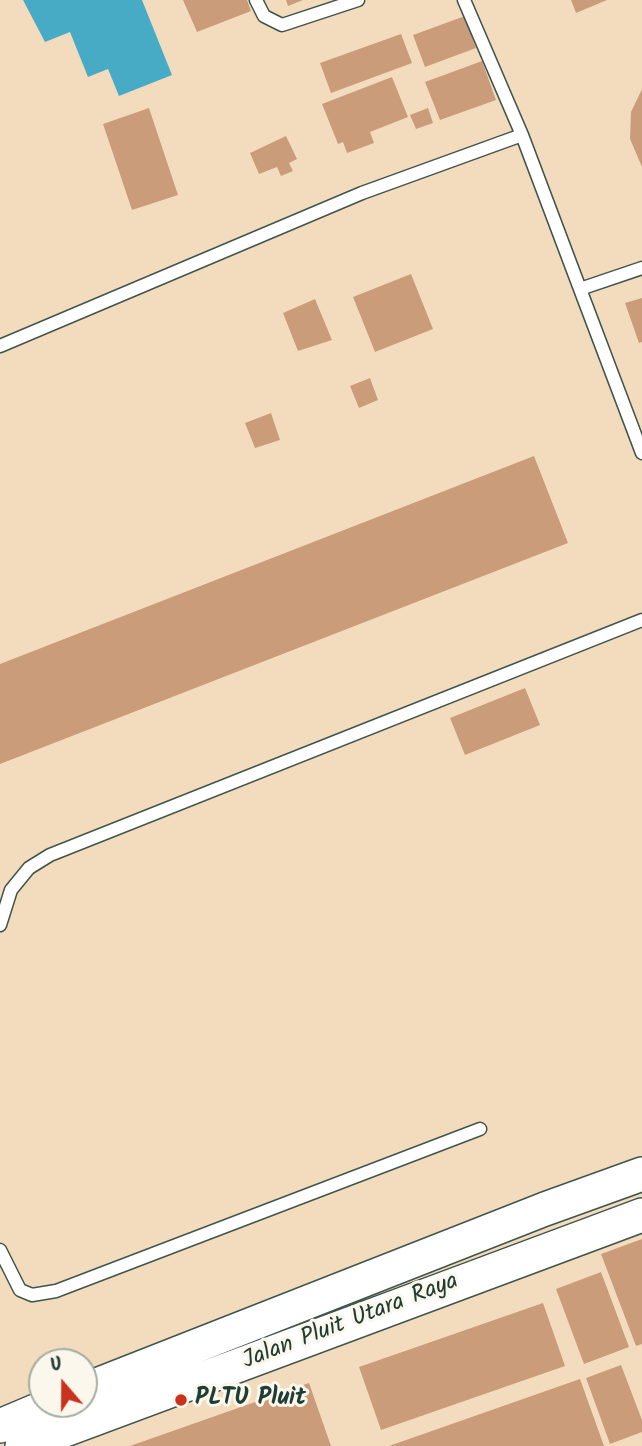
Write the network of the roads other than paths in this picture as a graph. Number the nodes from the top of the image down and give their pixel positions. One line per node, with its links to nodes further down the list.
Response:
1 (256, 0): 2 (lane)
2 (358, 0)
3 (464, 0): 4 (lane)
4 (522, 135): 6 (lane); 7 (lane)
5 (642, 268): 6 (lane)
6 (580, 289): 8 (lane)
7 (0, 346)
8 (642, 453)
9 (642, 620): 10 (lane)
10 (0, 925)
11 (480, 1129): 16 (lane)
12 (642, 1174): 13 (street, Jalan Pluit Utara Raya)
13 (545, 1209): 15 (street); 17 (street, Jalan Pluit Utara Raya)
14 (642, 1215): 15 (street, Jalan Pluit Utara Raya)
15 (557, 1246): 19 (street, Jalan Pluit Utara Raya)
16 (0, 1250)
17 (98, 1385)
18 (28, 1417): 19 (street, Jalan Pluit Utara Raya)
19 (8, 1427)

